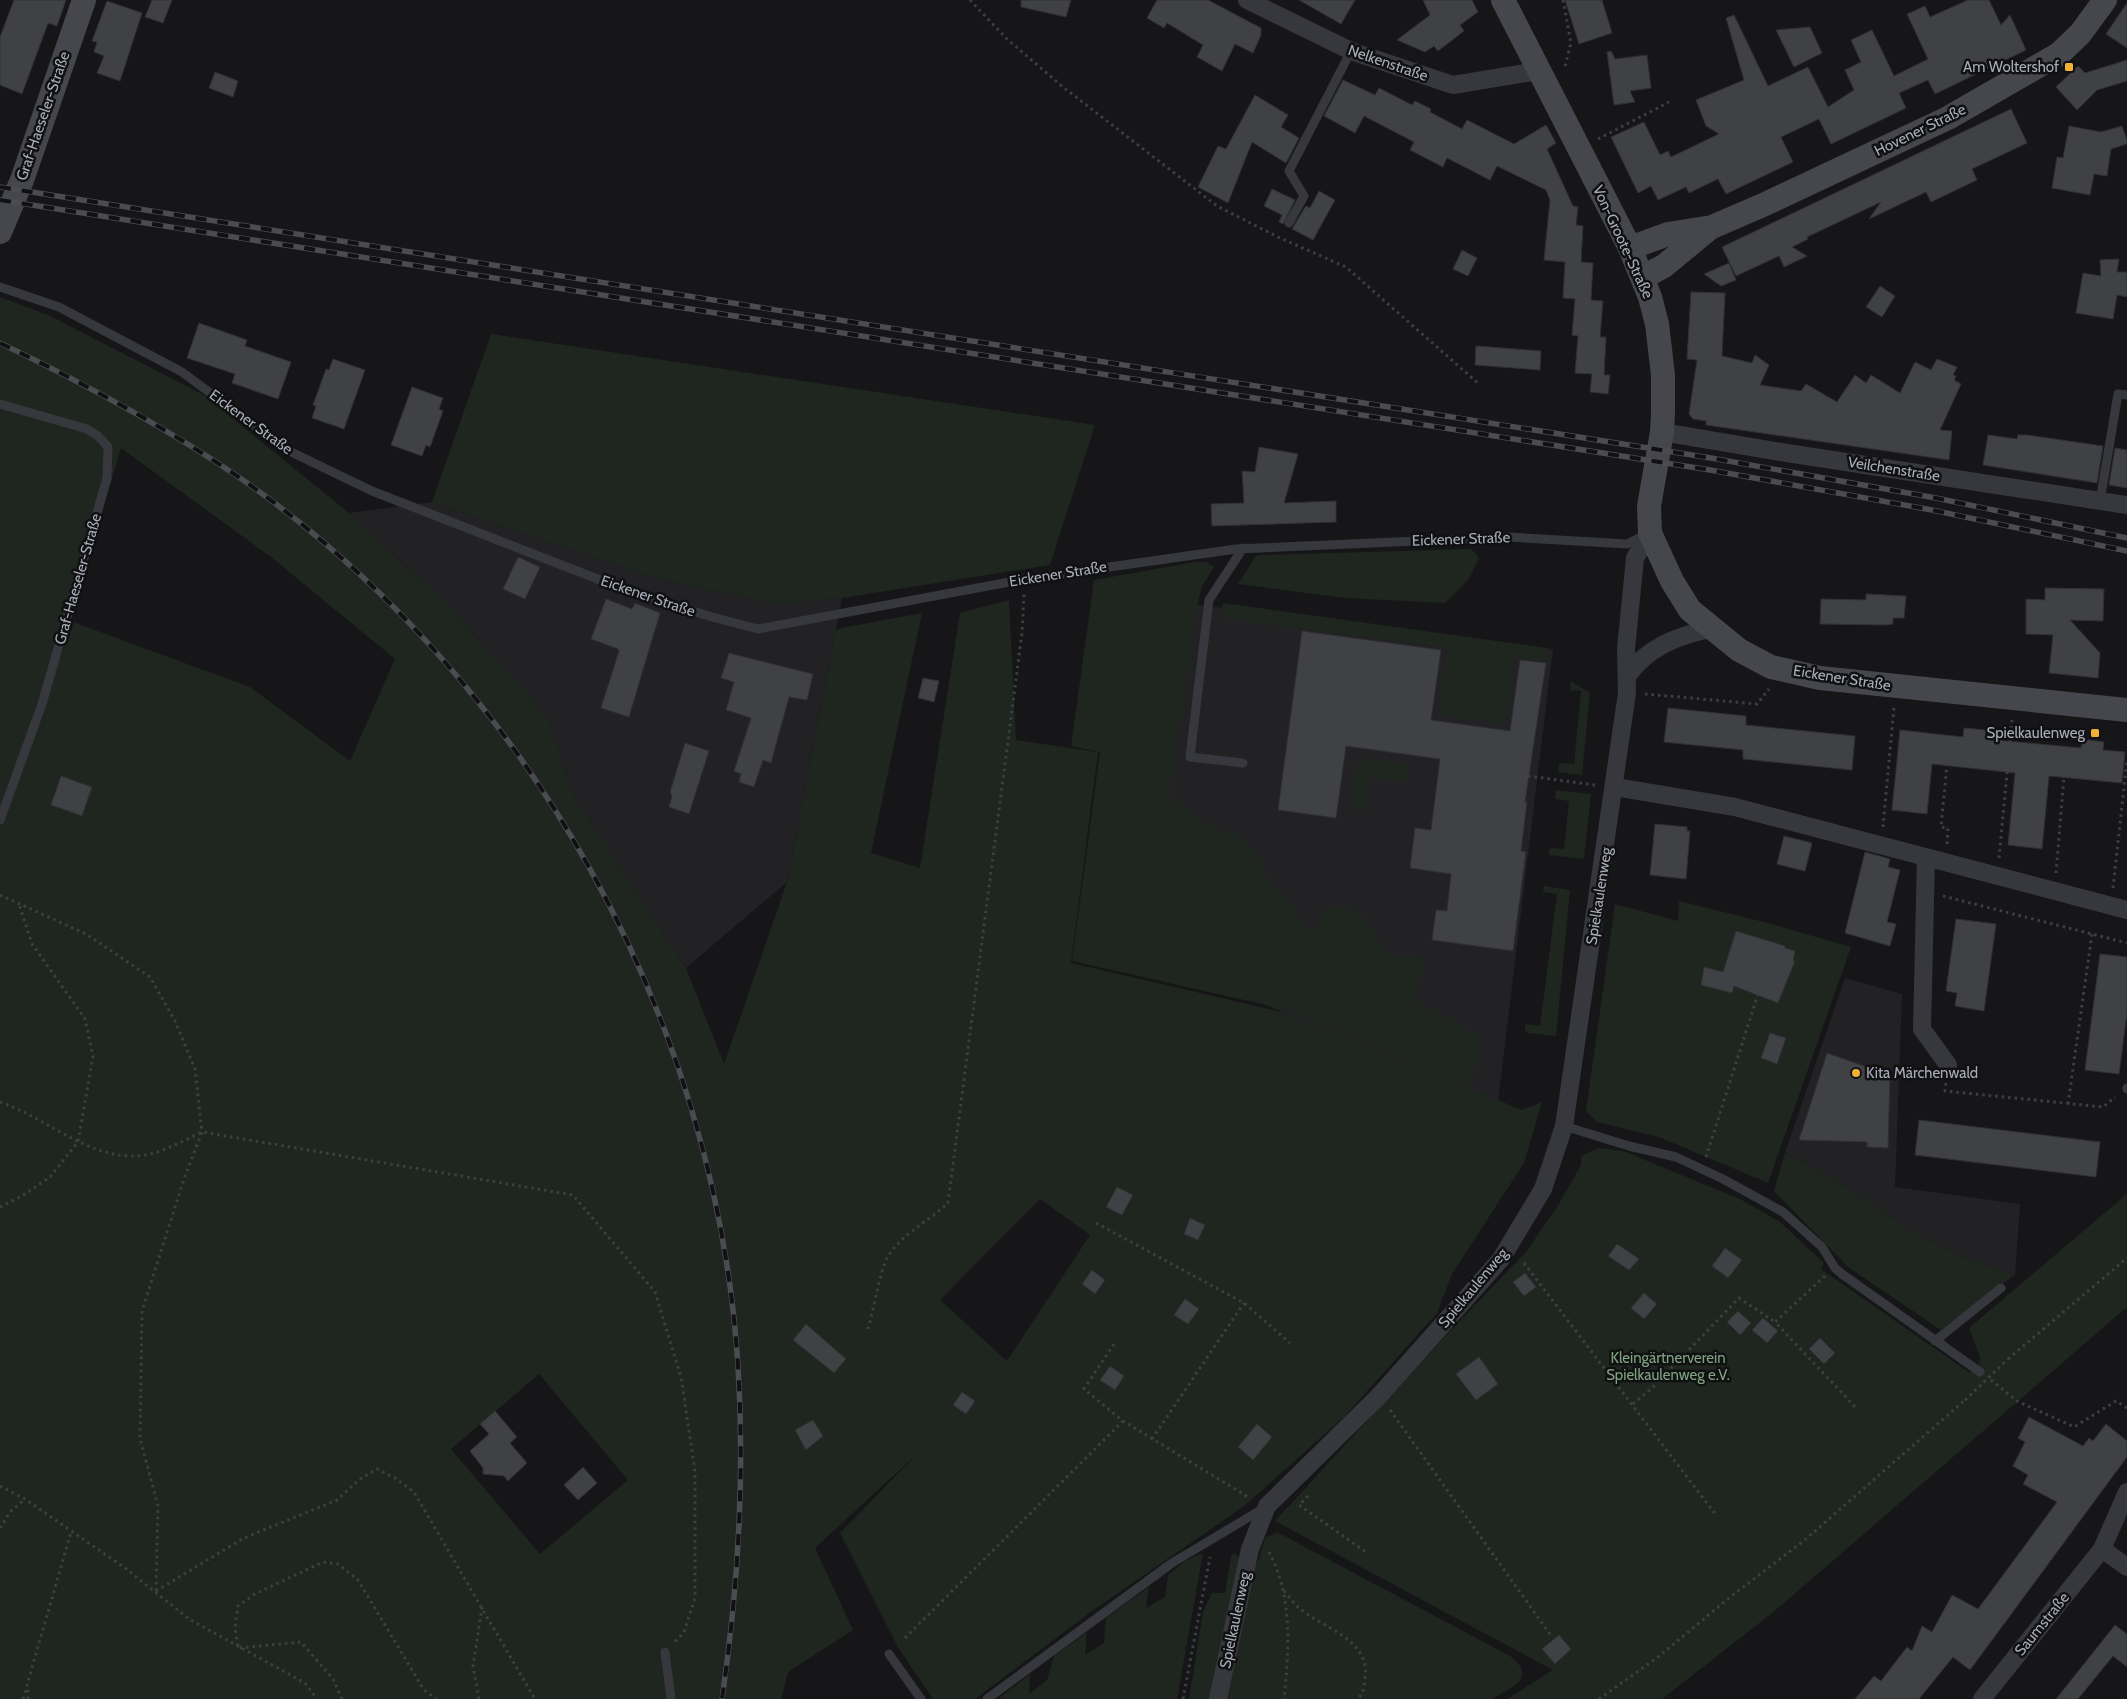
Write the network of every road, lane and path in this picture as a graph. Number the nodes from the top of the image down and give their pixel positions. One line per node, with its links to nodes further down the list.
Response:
1 (84, 0): 14 (street, Graf-Haeseler-Straße)
2 (970, 0): 18 (path)
3 (1247, 0): 7 (street, Nelkenstraße)
4 (1503, 0): 8 (street, Von-Groote-Straße)
5 (1563, 0): 10 (path)
6 (2105, 0): 13 (street, Hovener Straße)
7 (1351, 51): 8 (street, Nelkenstraße); 12 (lane)
8 (1538, 71): 10 (street, Von-Groote-Straße)
9 (1669, 102): 11 (path)
10 (1555, 104): 11 (street, Von-Groote-Straße)
11 (1578, 150): 15 (street, Von-Groote-Straße)
12 (1289, 223)
13 (1712, 227): 15 (street, Hovener Straße); 16 (street, Hovener Straße)
14 (0, 232)
15 (1630, 248): 16 (street, Von-Groote-Straße)
16 (1642, 277): 21 (street, Von-Groote-Straße)
17 (0, 287): 26 (lane, Eickener Straße)
18 (1479, 384)
19 (2127, 395): 22 (lane)
20 (0, 404): 40 (lane, Graf-Haeseler-Straße)
21 (1662, 432): 22 (street, Veilchenstraße); 24 (street, Von-Groote-Straße)
22 (2100, 501): 23 (street, Veilchenstraße)
23 (2127, 505)
24 (1650, 533): 25 (lane, Eickener Straße); 27 (street, Eickener Straße); 29 (street, Spielkaulenweg)
25 (1243, 548): 26 (lane, Eickener Straße); 36 (lane)
26 (1025, 579): 69 (path)
27 (1710, 628): 28 (street, Eickener Straße); 29 (street)
28 (1786, 670): 30 (street, Eickener Straße); 31 (path)
29 (1628, 675): 31 (street, Spielkaulenweg)
30 (1896, 686): 32 (street, Eickener Straße); 41 (path)
31 (1627, 693): 39 (street, Spielkaulenweg)
32 (2014, 699): 33 (street, Eickener Straße); 44 (path)
33 (2127, 710)
34 (1948, 754): 43 (path)
35 (2127, 760): 49 (path)
36 (1243, 763)
37 (2065, 765): 45 (path)
38 (1528, 776): 39 (path)
39 (1615, 787): 41 (street); 57 (street, Spielkaulenweg)
40 (0, 820)
41 (1881, 846): 42 (street)
42 (1926, 857): 43 (street); 46 (street)
43 (1946, 862): 44 (street)
44 (1997, 876): 45 (street)
45 (2054, 891): 49 (street)
46 (1925, 892): 50 (path); 53 (street)
47 (0, 895): 48 (path)
48 (19, 904): 58 (path); 59 (path)
49 (2119, 908)
50 (2092, 934): 51 (path); 56 (path)
51 (2127, 943)
52 (1759, 991): 60 (path)
53 (1948, 1064): 56 (path)
54 (2127, 1089): 56 (path)
55 (0, 1102): 59 (path)
56 (2068, 1104)
57 (1564, 1126): 60 (lane); 74 (street, Spielkaulenweg)
58 (202, 1132): 59 (path); 95 (path); 100 (path)
59 (78, 1142): 61 (path)
60 (1702, 1169): 65 (lane)
61 (0, 1207)
62 (1096, 1223): 67 (path)
63 (2127, 1258): 117 (path, bridge)
64 (1524, 1263): 75 (path)
65 (1835, 1268): 68 (path); 70 (lane)
66 (2002, 1288): 70 (lane)
67 (1244, 1304): 71 (path); 80 (path)
68 (1775, 1322): 75 (path); 77 (path)
69 (868, 1329)
70 (1935, 1341): 73 (lane)
71 (1290, 1343)
72 (1114, 1344): 79 (path)
73 (1980, 1372): 76 (path)
74 (1384, 1403): 78 (path); 85 (street, Spielkaulenweg); 97 (path)
75 (1633, 1404): 86 (path)
76 (2127, 1408)
77 (1858, 1410)
78 (1383, 1416)
79 (1123, 1421): 80 (path); 98 (path)
80 (1152, 1439): 85 (path)
81 (0, 1486): 84 (path)
82 (1312, 1491): 92 (path)
83 (2127, 1492): 91 (street, Saumstraße)
84 (25, 1499): 87 (path); 88 (path)
85 (1267, 1506): 89 (lane); 114 (street, Spielkaulenweg)
86 (1716, 1515)
87 (0, 1528)
88 (71, 1532): 95 (path); 102 (path)
89 (1214, 1538): 112 (lane); 113 (path)
90 (1266, 1546): 94 (path)
91 (2102, 1549): 93 (street); 118 (street, Saumstraße)
92 (1366, 1552)
93 (2127, 1567)
94 (1283, 1590): 115 (path); 116 (path)
95 (156, 1591): 96 (path); 99 (path)
96 (482, 1607): 108 (path); 109 (path)
97 (1552, 1637)
98 (905, 1638)
99 (238, 1648): 105 (path); 106 (path); 107 (path)
100 (665, 1652): 110 (lane)
101 (889, 1654): 111 (lane)
102 (28, 1684): 103 (path); 104 (path)
103 (23, 1699)
104 (28, 1699)
105 (317, 1699)
106 (342, 1699)
107 (436, 1699)
108 (479, 1699)
109 (535, 1699)
110 (671, 1699)
111 (921, 1699)
112 (987, 1699)
113 (1183, 1699)
114 (1218, 1699)
115 (1284, 1699)
116 (1358, 1699)
117 (1599, 1699)
118 (1982, 1699)

